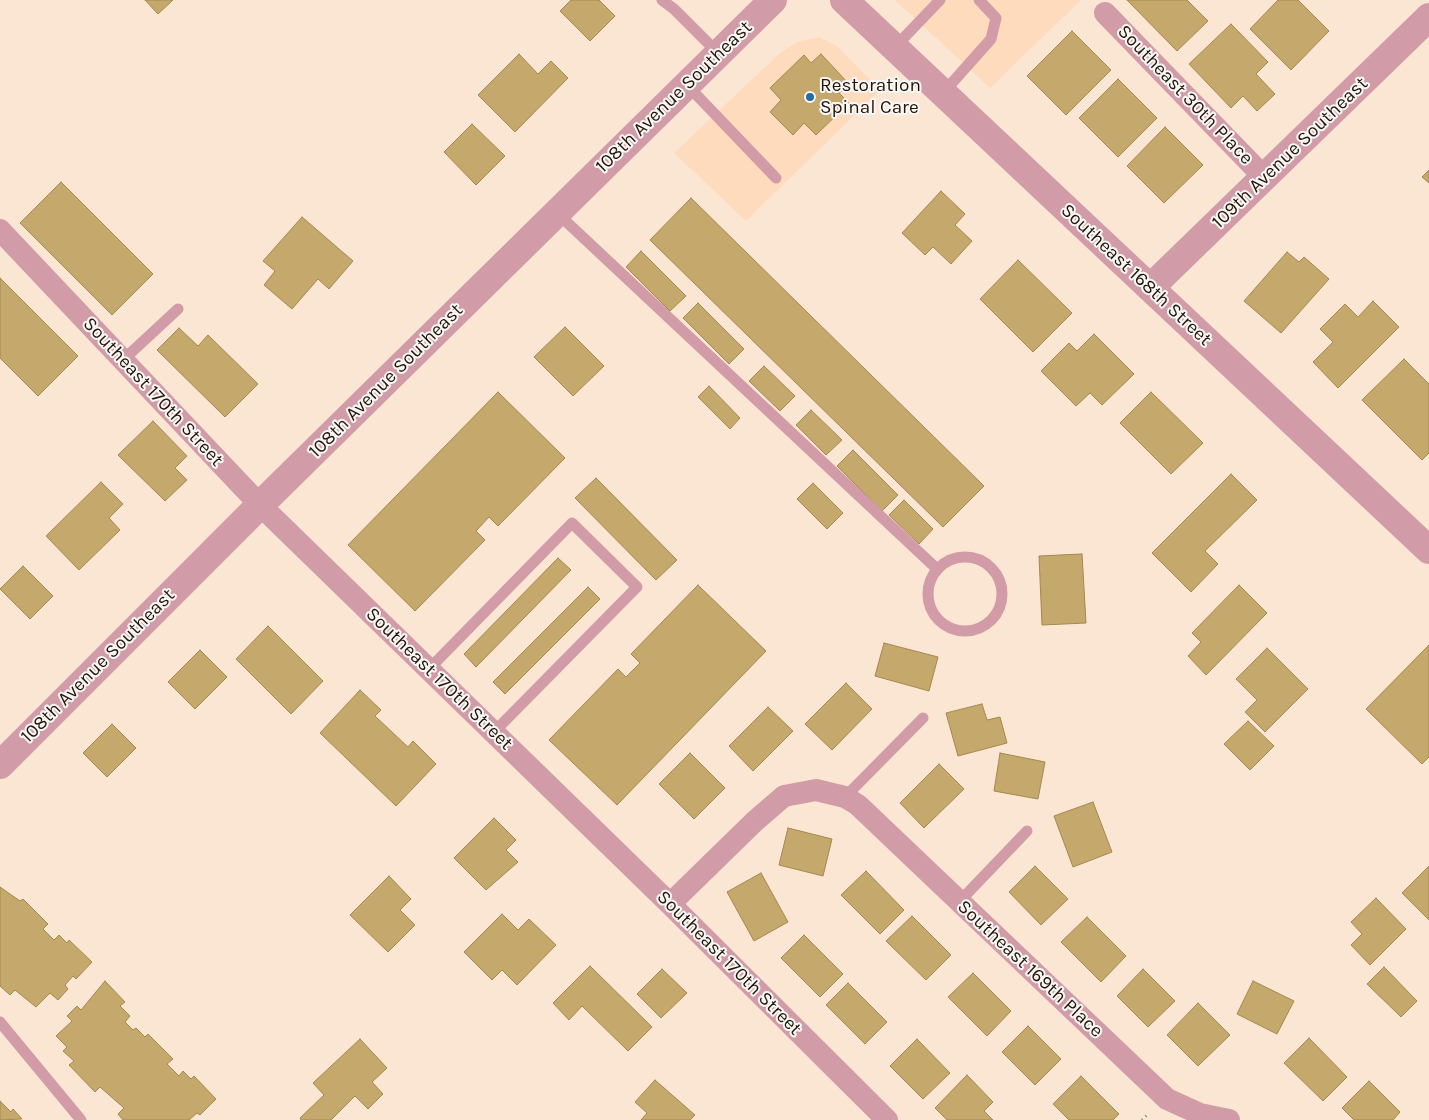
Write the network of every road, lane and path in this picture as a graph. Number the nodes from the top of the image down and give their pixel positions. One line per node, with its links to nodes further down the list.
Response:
1 (662, 0): 9 (lane)
2 (773, 0): 9 (street, 108th Avenue Southeast)
3 (844, 0): 8 (street, Southeast 168th Street)
4 (940, 0): 8 (lane)
5 (979, 0): 11 (lane)
6 (1105, 13): 12 (street, Southeast 30th Place)
7 (1429, 17): 12 (street, 109th Avenue Southeast)
8 (895, 47): 11 (street, Southeast 168th Street)
9 (719, 54): 10 (street, 108th Avenue Southeast)
10 (687, 85): 13 (lane); 14 (street, 108th Avenue Southeast)
11 (943, 93): 16 (street, Southeast 168th Street)
12 (1264, 177): 16 (street, 109th Avenue Southeast)
13 (776, 178)
14 (556, 213): 19 (street, 108th Avenue Southeast); 21 (lane)
15 (0, 230): 18 (street, Southeast 170th Street)
16 (1150, 288): 20 (street, Southeast 168th Street)
17 (178, 309): 18 (lane)
18 (123, 360): 19 (street, Southeast 170th Street)
19 (260, 505): 22 (street, Southeast 170th Street); 25 (street, 108th Avenue Southeast)
20 (1429, 550)
21 (937, 569): 21 (lane)
22 (429, 669): 24 (street, Southeast 170th Street); 24 (lane)
23 (924, 718): 26 (lane)
24 (494, 733): 29 (street, Southeast 170th Street)
25 (0, 765)
26 (845, 797): 28 (street, Southeast 169th Place); 29 (street)
27 (1027, 831): 28 (lane)
28 (959, 902): 33 (street, Southeast 169th Place)
29 (670, 904): 32 (street, Southeast 170th Street)
30 (0, 1022): 31 (lane)
31 (81, 1120)
32 (887, 1120)
33 (1229, 1120)

